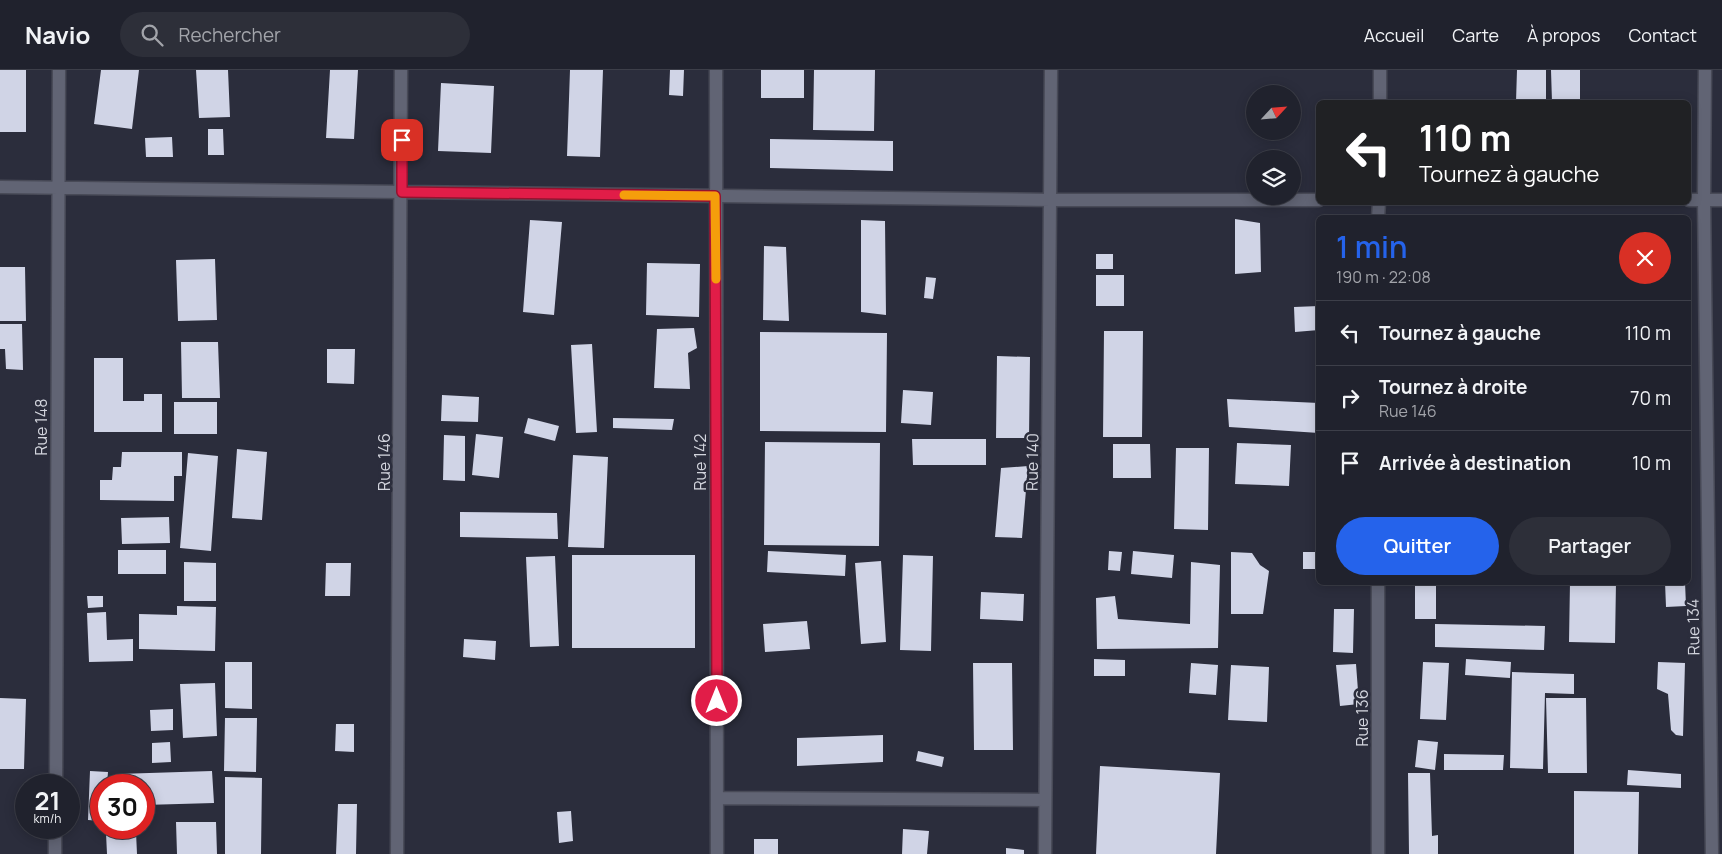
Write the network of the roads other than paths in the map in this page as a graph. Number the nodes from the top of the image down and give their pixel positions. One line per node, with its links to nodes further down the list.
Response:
1 (59, 70): 9 (street, Rue 148)
2 (401, 70): 10 (street, Rue 146)
3 (716, 70): 11 (street, Rue 142)
4 (1051, 70): 12 (street, Rue 140)
5 (1380, 70): 7 (street)
6 (1705, 70): 15 (street, Rue 134)
7 (1380, 100)
8 (0, 187): 9 (street)
9 (58, 188): 10 (street); 18 (street, Rue 148)
10 (402, 192): 11 (street); 23 (street, Rue 146)
11 (715, 196): 12 (street); 19 (street, Rue 142)
12 (1051, 200): 13 (street); 20 (street, Rue 140)
13 (1316, 200)
14 (1691, 200): 15 (street)
15 (1704, 200): 16 (street); 27 (street, Rue 134)
16 (1722, 200)
17 (1378, 585): 26 (street, Rue 136)
18 (56, 774)
19 (717, 798): 20 (street); 24 (street, Rue 142)
20 (1045, 800): 25 (street, Rue 140)
21 (56, 839): 22 (street)
22 (55, 854)
23 (397, 854)
24 (717, 854)
25 (1045, 854)
26 (1378, 854)
27 (1712, 854)

